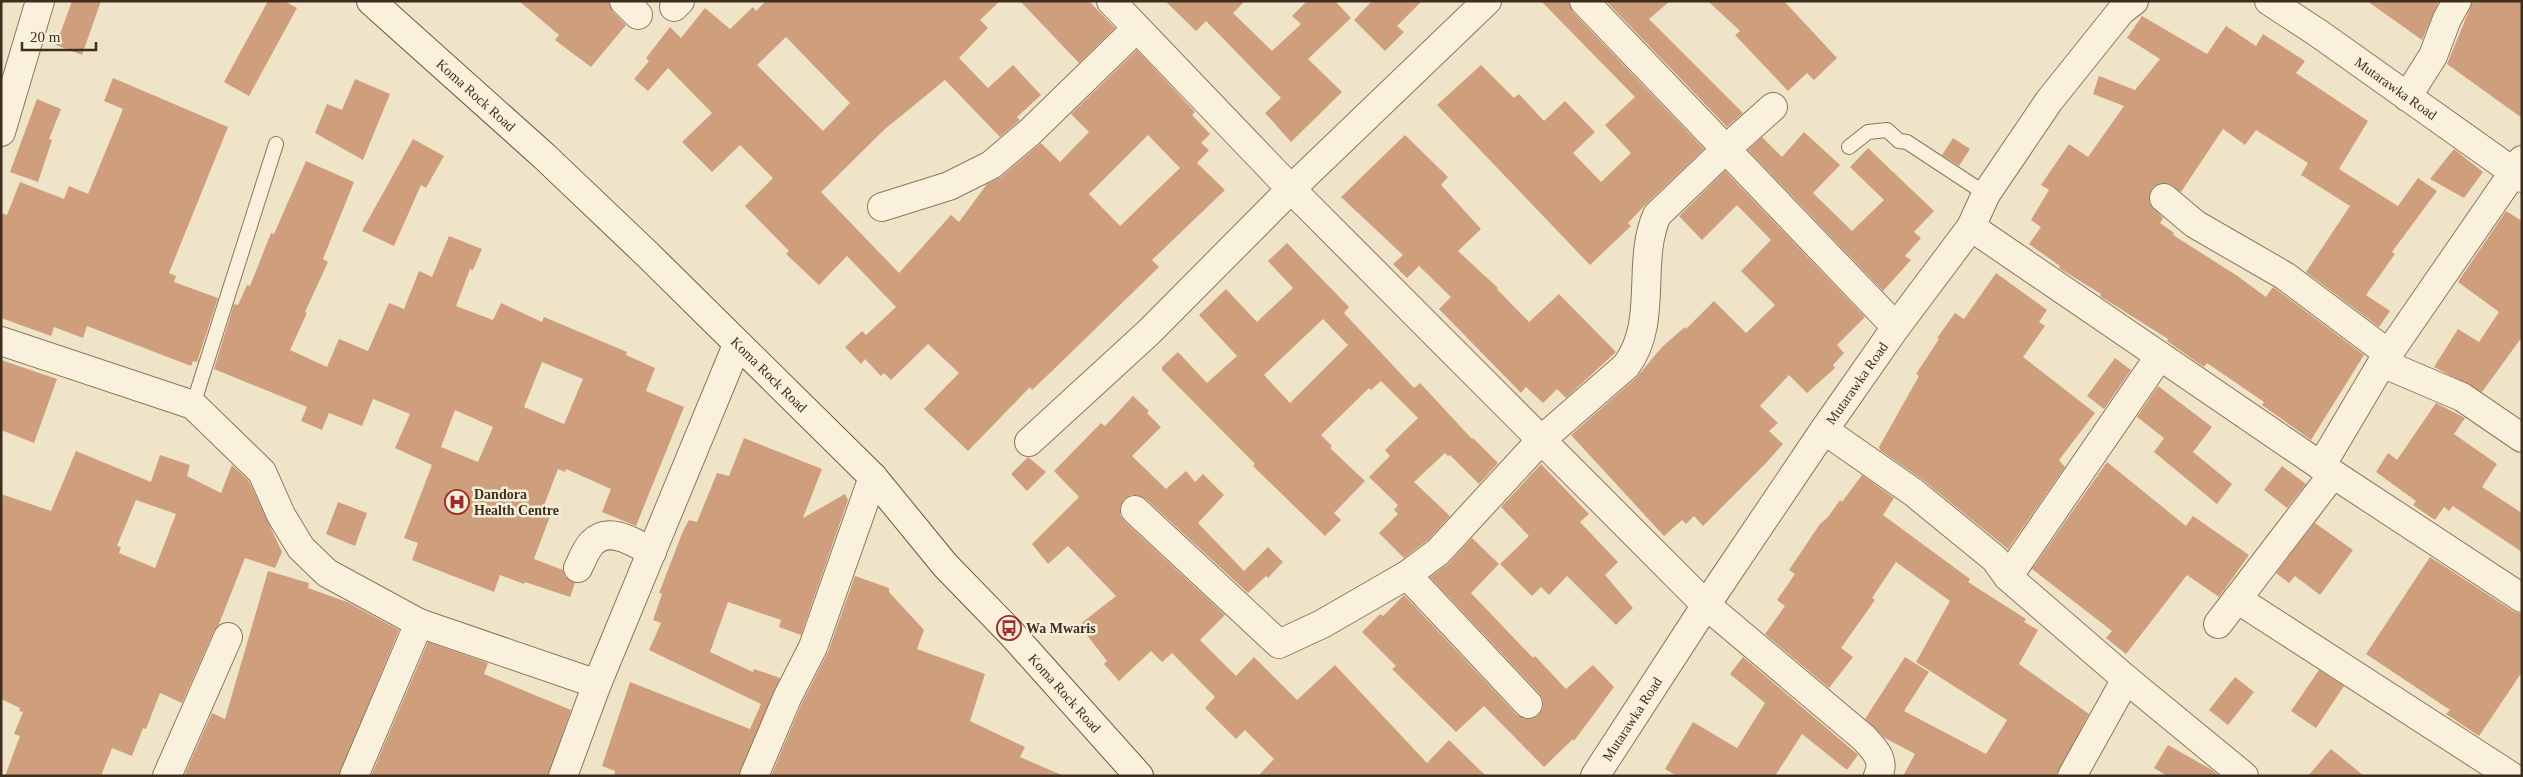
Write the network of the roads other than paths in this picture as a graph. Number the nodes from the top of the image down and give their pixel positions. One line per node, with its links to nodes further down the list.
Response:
1 (40, 1): 12 (street)
2 (371, 1): 24 (street, Koma Rock Road)
3 (1111, 1): 9 (street)
4 (1487, 1): 17 (street)
5 (1584, 1): 15 (street)
6 (2134, 1): 18 (street, Mutarawka Road)
7 (2268, 1): 10 (street, Mutarawka Road)
8 (2457, 1): 10 (street)
9 (1136, 28): 17 (street); 20 (street)
10 (2407, 97): 16 (street, Mutarawka Road)
11 (1773, 107): 15 (street)
12 (1, 132)
13 (276, 144): 27 (lane)
14 (1849, 147): 18 (lane)
15 (1726, 149): 22 (street); 30 (street)
16 (2519, 170): 26 (street)
17 (1292, 189): 30 (street); 31 (street)
18 (1986, 194): 21 (street, Mutarawka Road)
19 (2164, 198): 26 (street)
20 (882, 207)
21 (1971, 227): 22 (street, Mutarawka Road); 25 (street)
22 (1896, 326): 28 (street, Mutarawka Road)
23 (1, 341): 27 (street)
24 (737, 345): 33 (street, Koma Rock Road); 35 (street)
25 (2159, 357): 32 (street); 38 (street)
26 (2385, 358): 29 (street); 32 (street)
27 (193, 405): 42 (street)
28 (1824, 430): 38 (street); 41 (street, Mutarawka Road)
29 (2522, 438)
30 (1541, 440): 37 (street); 41 (street)
31 (1029, 442)
32 (2327, 470): 39 (street); 40 (street)
33 (872, 477): 51 (street); 52 (street, Koma Rock Road)
34 (1135, 510): 37 (street)
35 (652, 552): 36 (street); 46 (street)
36 (578, 568)
37 (1407, 575): 47 (street)
38 (2008, 577): 45 (street)
39 (2522, 598)
40 (2237, 599): 43 (street); 57 (street)
41 (1706, 605): 53 (street, Mutarawka Road); 54 (street)
42 (419, 623): 46 (street); 49 (street)
43 (2218, 624)
44 (228, 637): 48 (street)
45 (2126, 679): 55 (street); 56 (street)
46 (597, 684): 50 (street)
47 (1528, 704)
48 (166, 776)
49 (354, 776)
50 (563, 776)
51 (754, 776)
52 (1139, 776)
53 (1596, 776)
54 (1878, 776)
55 (2072, 776)
56 (2244, 776)
57 (2511, 776)

